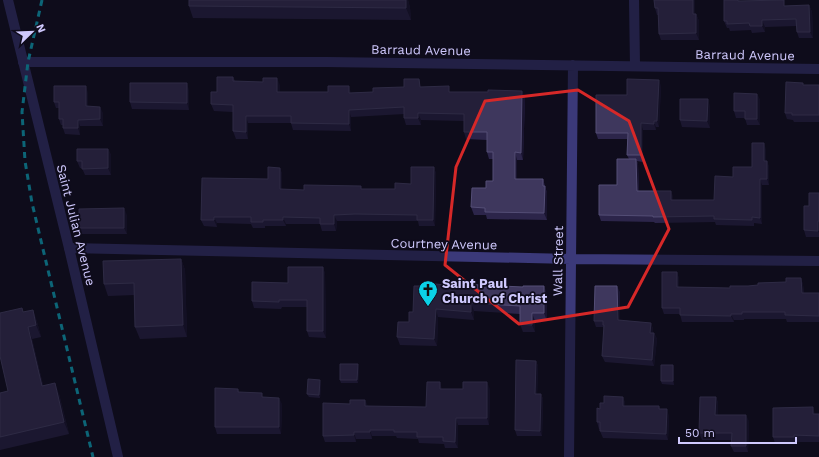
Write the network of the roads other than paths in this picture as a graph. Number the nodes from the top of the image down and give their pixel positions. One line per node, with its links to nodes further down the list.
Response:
1 (8, 0): 3 (street, Saint Julian Avenue)
2 (634, 0): 5 (street)
3 (23, 62): 4 (street, Barraud Avenue); 7 (street, Saint Julian Avenue)
4 (573, 65): 5 (street, Barraud Avenue); 8 (street, Wall Street)
5 (635, 66): 6 (street, Barraud Avenue)
6 (819, 69)
7 (69, 248): 8 (street, Courtney Avenue); 10 (street, Saint Julian Avenue)
8 (572, 260): 9 (street, Courtney Avenue); 11 (street, Wall Street)
9 (819, 261)
10 (118, 457)
11 (569, 457)

